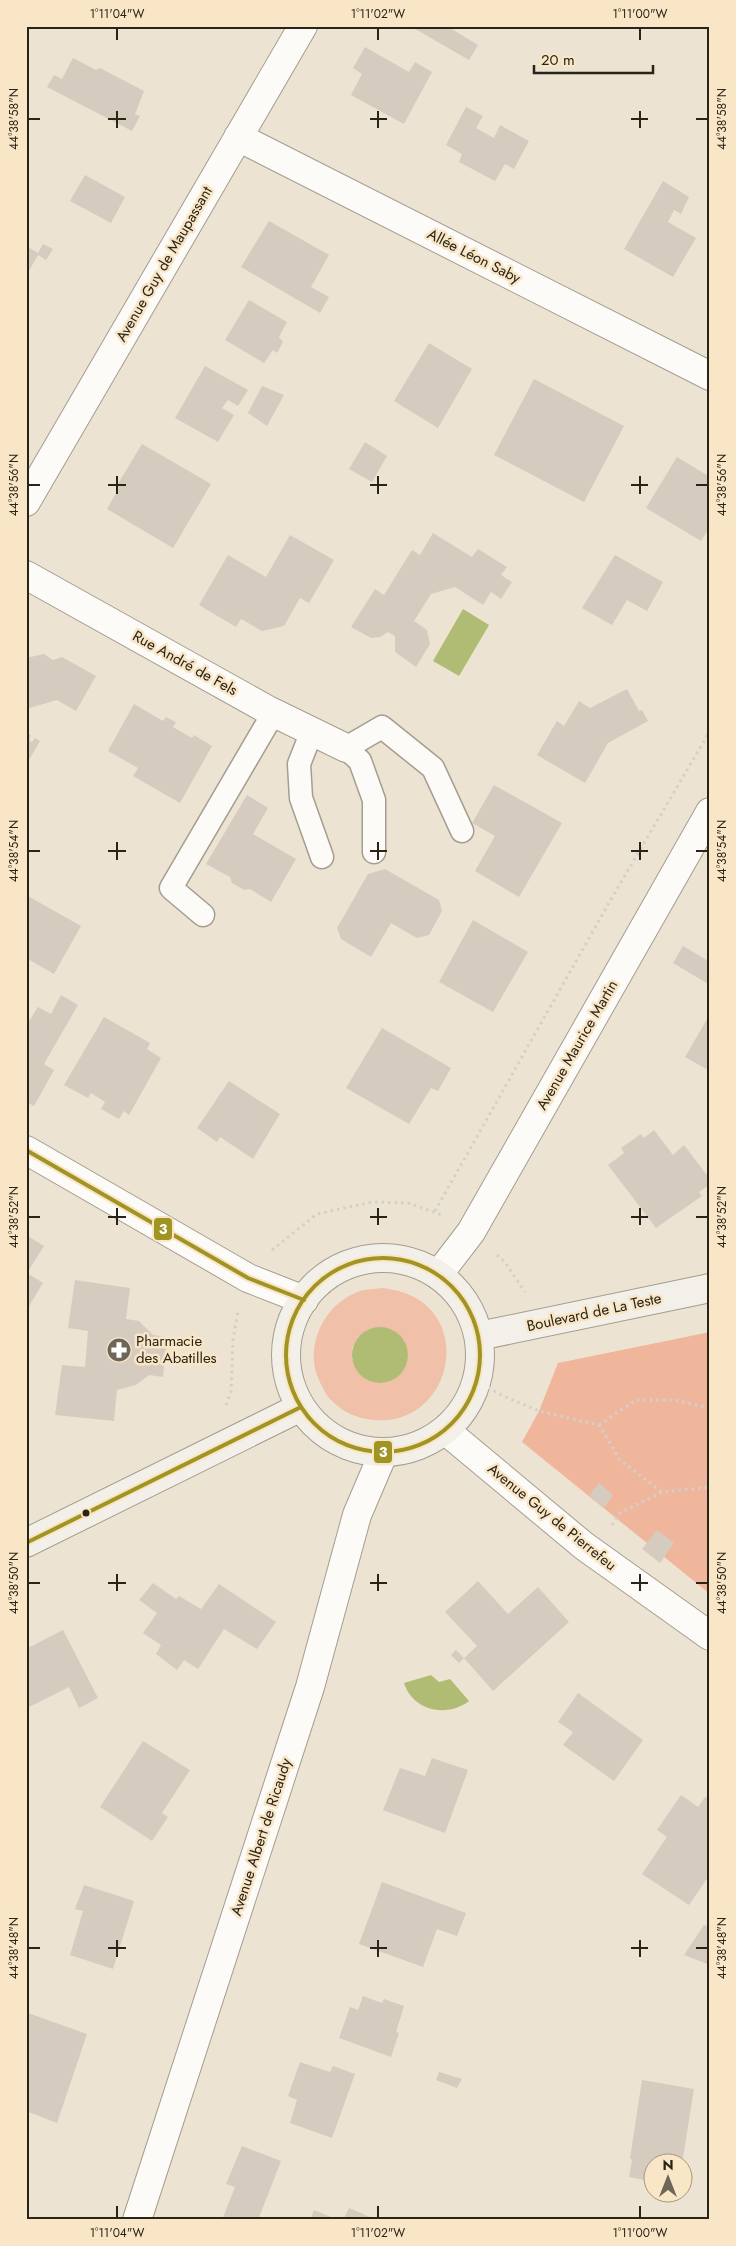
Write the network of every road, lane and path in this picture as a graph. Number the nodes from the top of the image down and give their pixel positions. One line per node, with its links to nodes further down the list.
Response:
1 (304, 26): 2 (street, Avenue Guy de Maupassant)
2 (238, 137): 3 (street, Allée Léon Saby); 4 (street, Avenue Guy de Maupassant)
3 (710, 376)
4 (26, 502)
5 (26, 575): 6 (street, Rue André de Fels)
6 (274, 712): 7 (street, Rue André de Fels); 14 (lane)
7 (312, 731): 9 (street, Rue André de Fels); 13 (lane)
8 (710, 731): 16 (path)
9 (346, 748): 11 (lane); 12 (lane)
10 (710, 812): 17 (street, Avenue Maurice Martin)
11 (462, 831)
12 (374, 852)
13 (322, 857)
14 (203, 915)
15 (26, 1150): 19 (street)
16 (435, 1211): 17 (path); 19 (path)
17 (471, 1232): 18 (street, Avenue Maurice Martin); 21 (path)
18 (438, 1274): 22 (main road); 23 (main road)
19 (248, 1278): 22 (street); 27 (path)
20 (710, 1288): 23 (main road, Boulevard de La Teste)
21 (528, 1296)
22 (304, 1300): 25 (main road)
23 (479, 1336): 24 (main road)
24 (478, 1381): 28 (path); 29 (main road)
25 (299, 1408): 30 (main road); 33 (main road)
26 (710, 1408): 28 (path)
27 (224, 1411)
28 (599, 1425): 32 (path)
29 (446, 1431): 30 (main road); 34 (street, Avenue Guy de Pierrefeu)
30 (382, 1454): 36 (street, Avenue Albert de Ricaudy)
31 (710, 1486): 32 (path)
32 (662, 1492): 34 (path)
33 (26, 1542)
34 (593, 1553): 35 (street, Avenue Guy de Pierrefeu)
35 (710, 1636)
36 (137, 2220)

